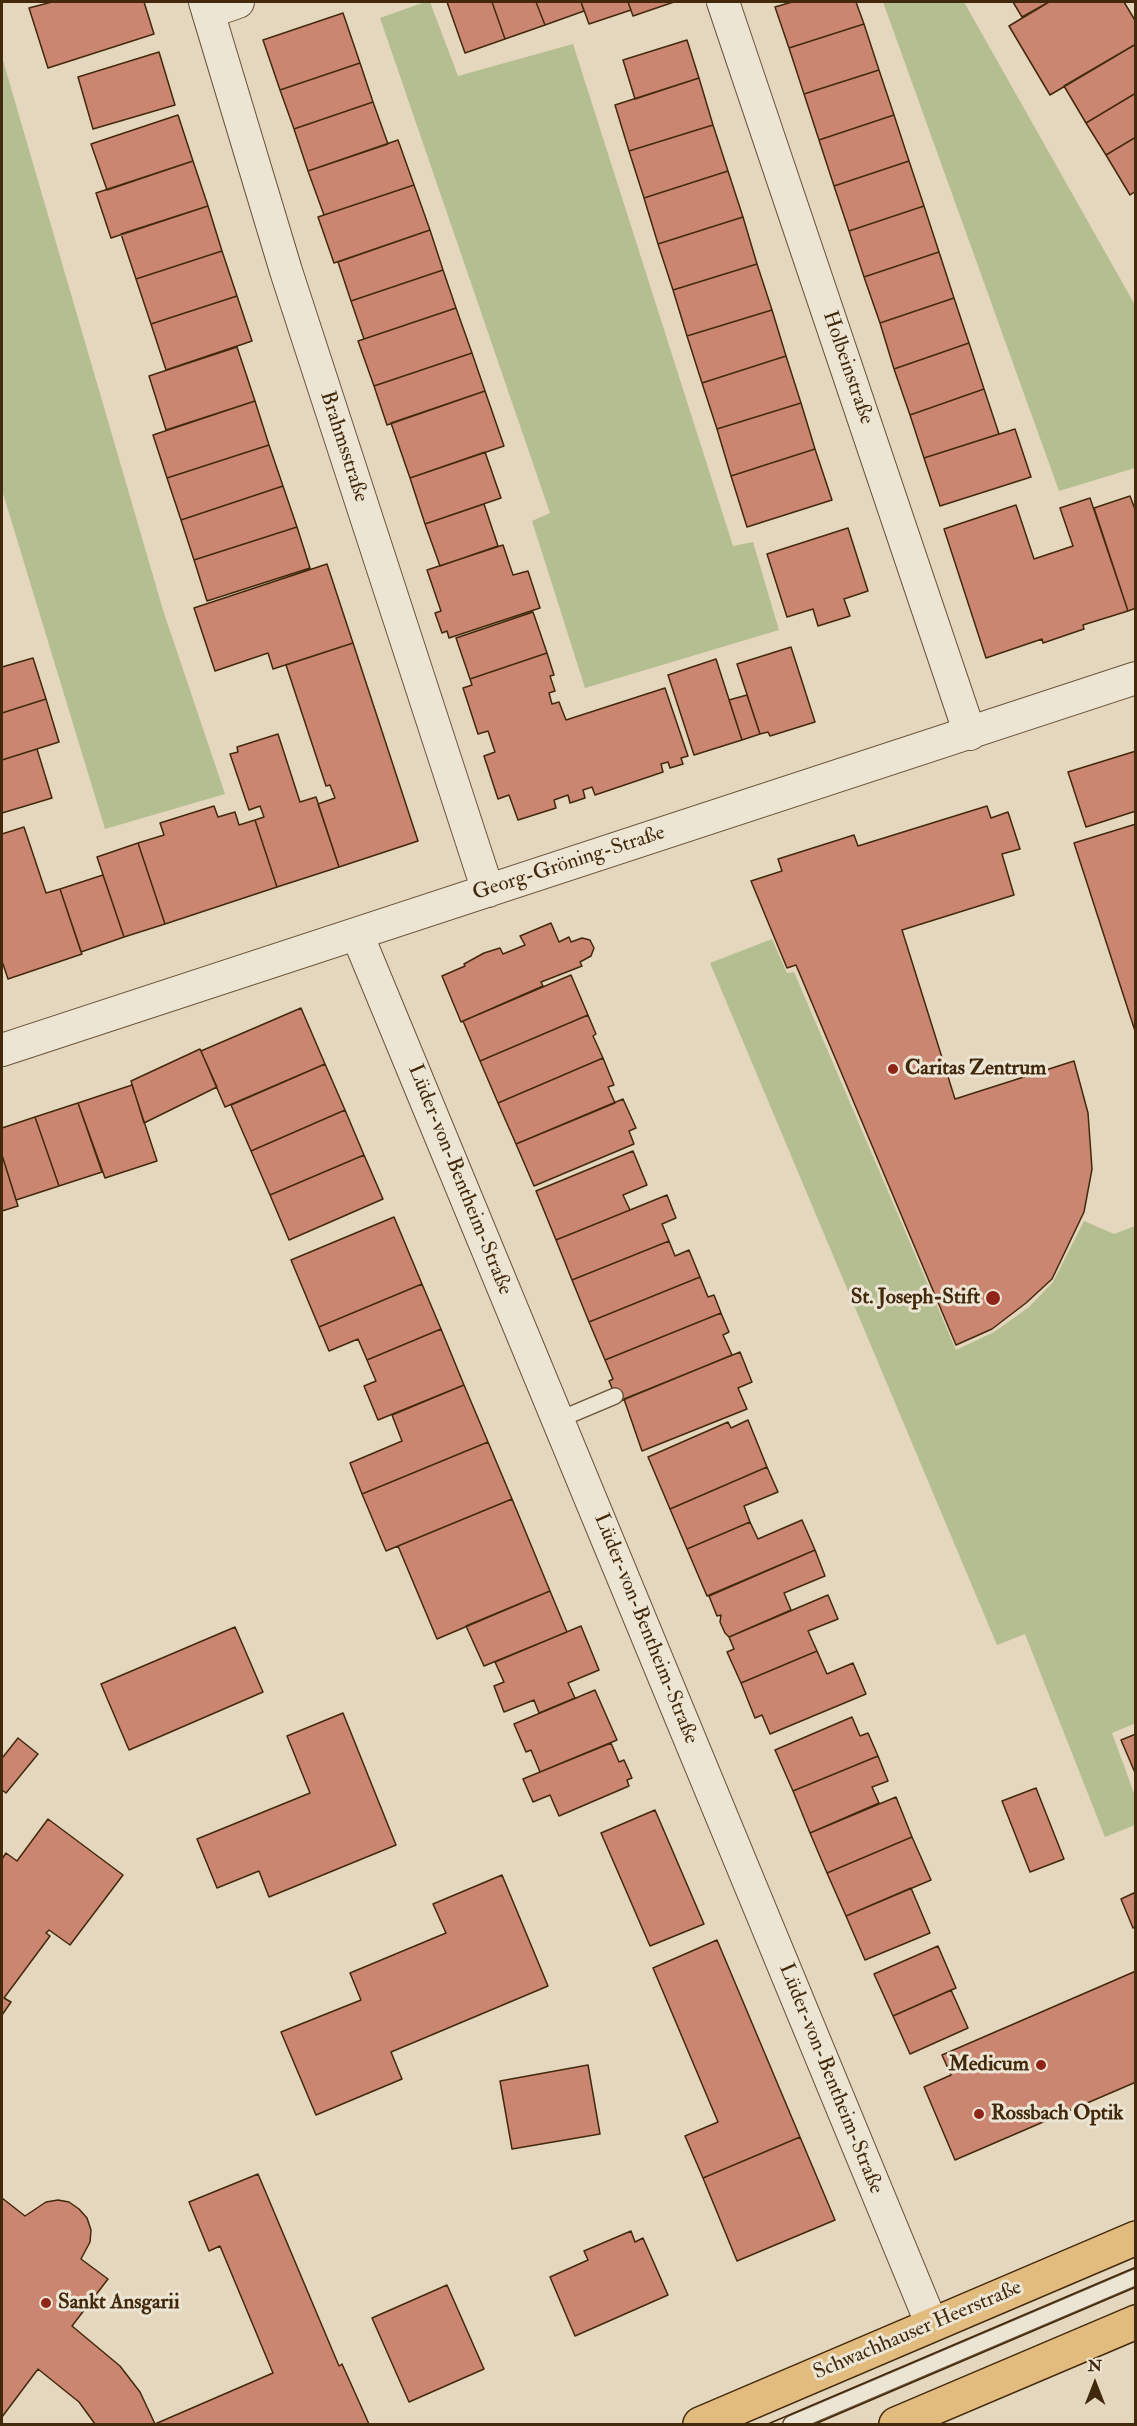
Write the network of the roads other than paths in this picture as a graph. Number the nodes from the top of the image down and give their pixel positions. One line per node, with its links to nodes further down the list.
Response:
1 (238, 2): 3 (street)
2 (723, 2): 5 (street, Holbeinstraße)
3 (207, 7): 6 (street, Brahmsstraße)
4 (1136, 678): 5 (street, Georg-Gröning-Straße)
5 (970, 734): 6 (street, Georg-Gröning-Straße)
6 (488, 891): 7 (street, Georg-Gröning-Straße)
7 (357, 934): 8 (street, Georg-Gröning-Straße); 10 (street, Lüder-von-Bentheim-Straße)
8 (2, 1050)
9 (615, 1396): 10 (lane)
10 (558, 1420): 14 (street, Lüder-von-Bentheim-Straße)
11 (1136, 2238): 14 (main road, Schwachhauser Heerstraße)
12 (1136, 2277): 16 (lane)
13 (1136, 2322): 17 (main road)
14 (932, 2325): 15 (main road, Schwachhauser Heerstraße)
15 (700, 2424)
16 (791, 2424)
17 (897, 2424)

